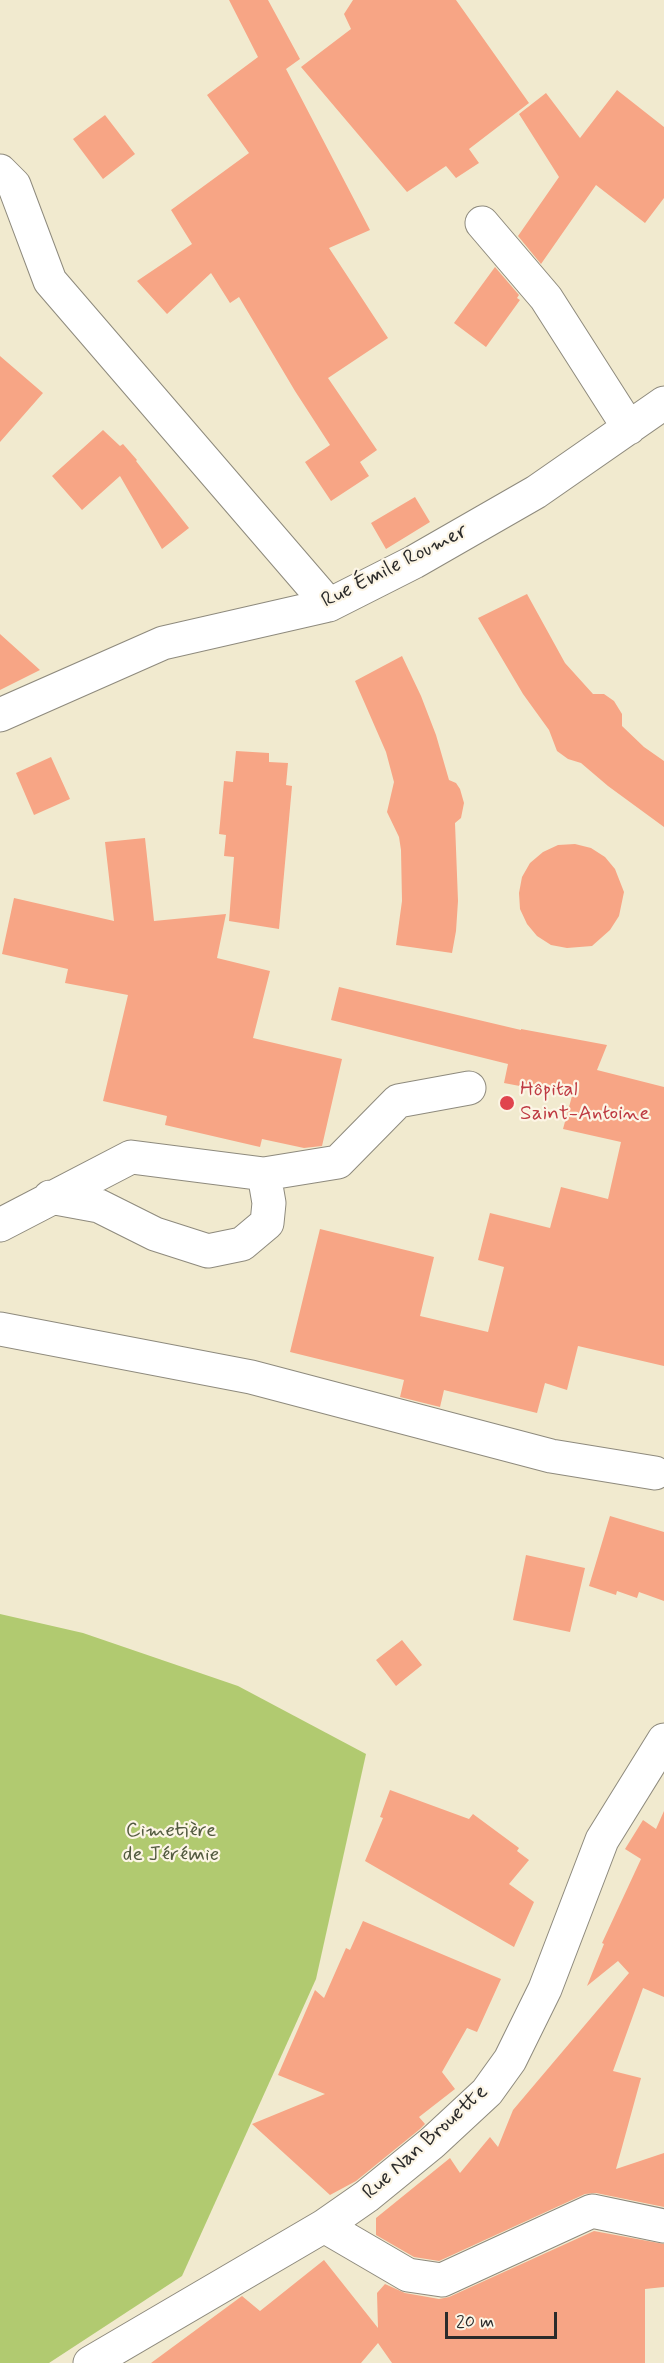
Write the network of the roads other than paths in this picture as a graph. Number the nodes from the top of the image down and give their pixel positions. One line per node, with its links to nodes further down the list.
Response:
1 (0, 171): 5 (street)
2 (482, 223): 4 (street)
3 (664, 403): 4 (street, Rue Émile Roumer)
4 (629, 428): 5 (street, Rue Émile Roumer)
5 (329, 605): 6 (street, Rue Émile Roumer)
6 (0, 715)
7 (469, 1088): 8 (street)
8 (264, 1174): 9 (street); 9 (street)
9 (50, 1197): 10 (street)
10 (0, 1225)
11 (0, 1329): 12 (street)
12 (656, 1473)
13 (664, 1740): 14 (street, Rue Nan Brouette)
14 (324, 2226): 15 (street); 16 (street, Rue Nan Brouette)
15 (664, 2226)
16 (90, 2363)

